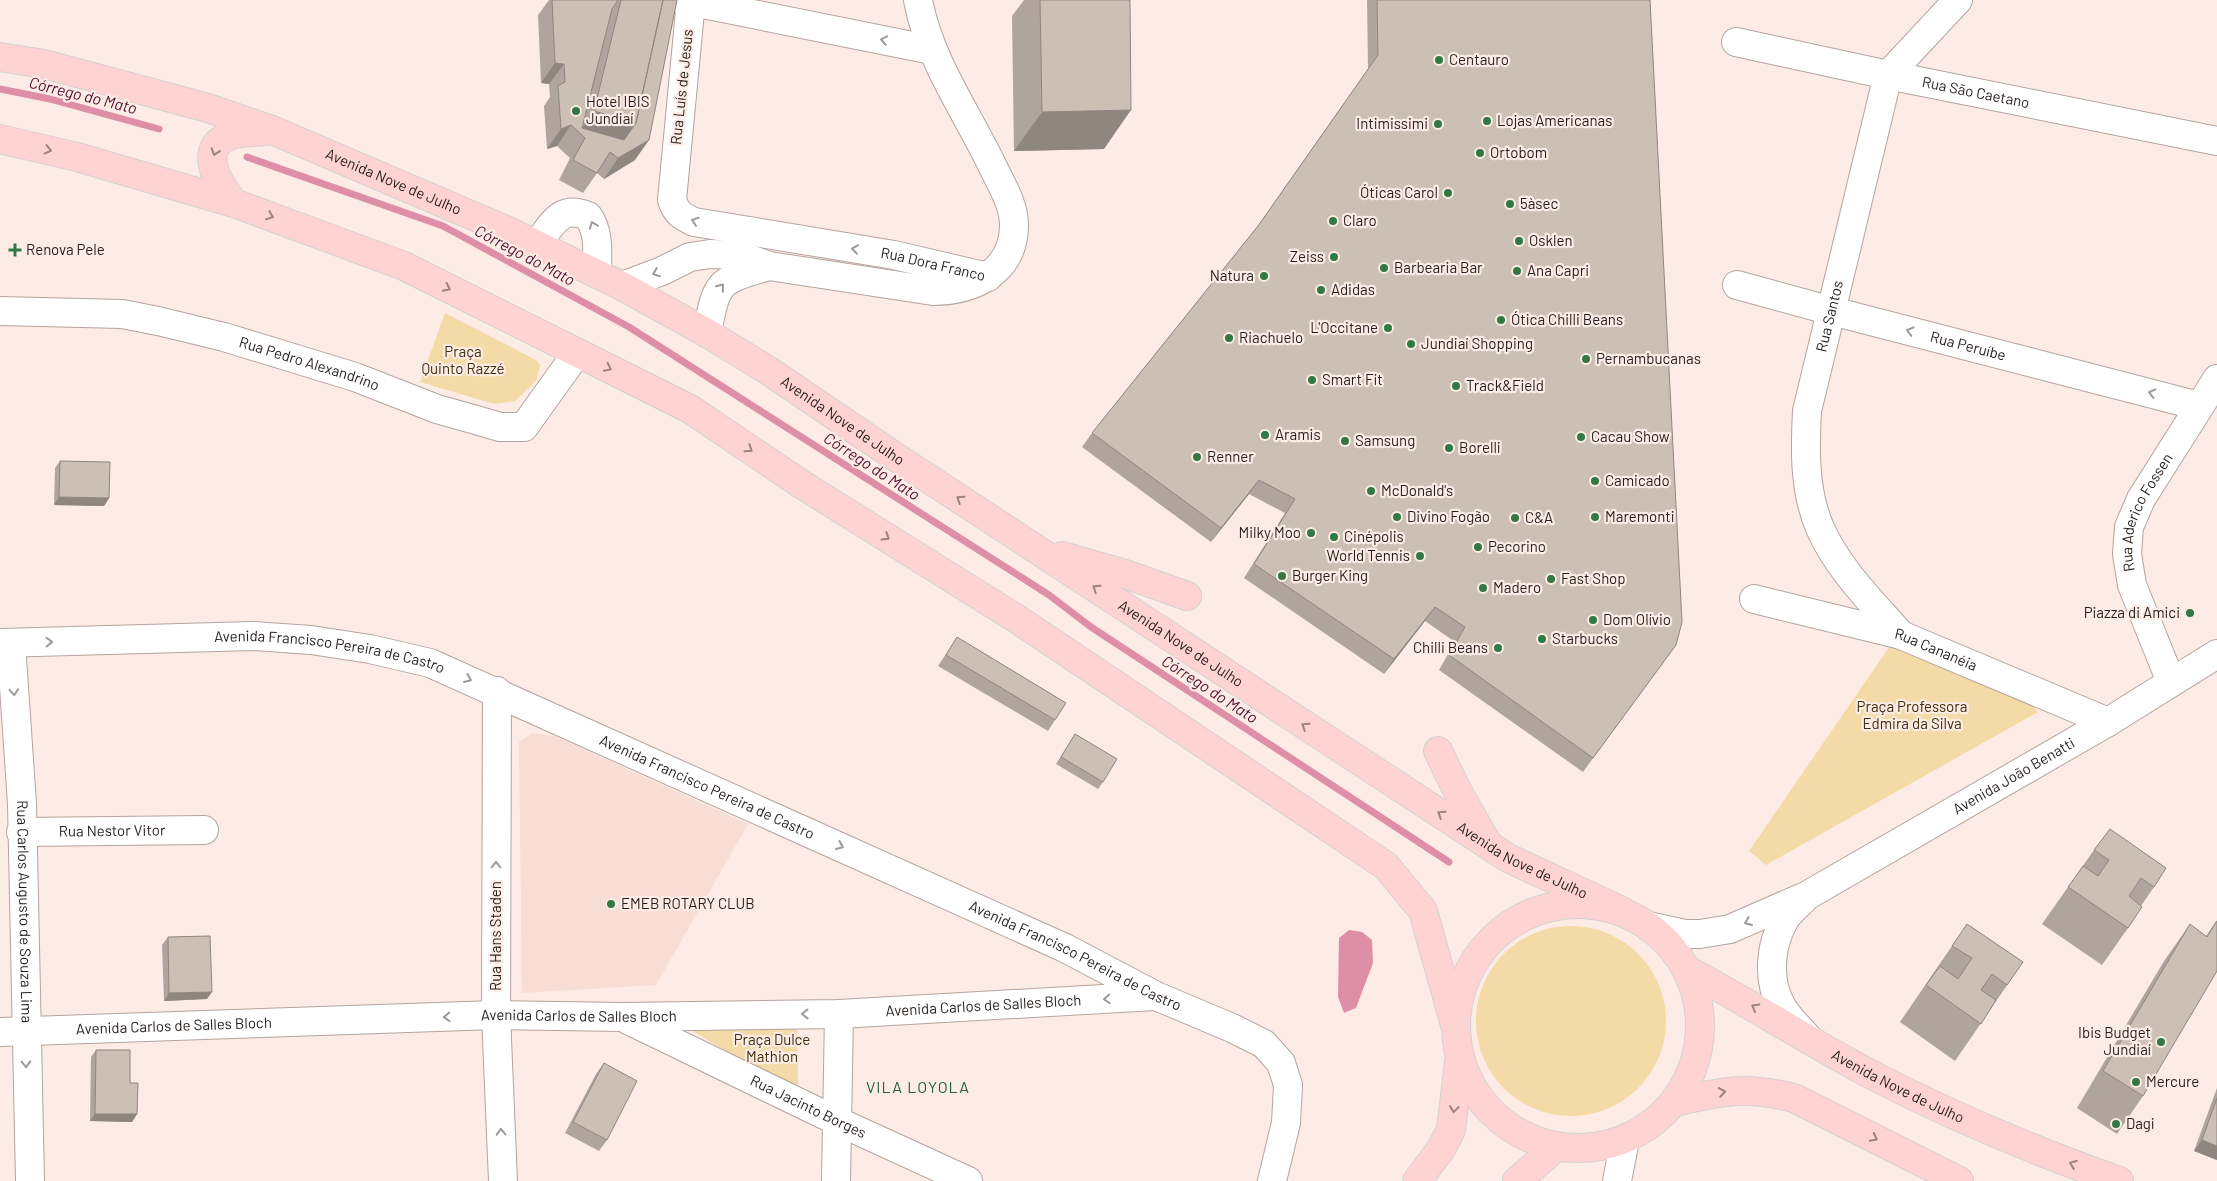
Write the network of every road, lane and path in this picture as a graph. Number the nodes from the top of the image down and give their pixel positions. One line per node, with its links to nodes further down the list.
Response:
1 (918, 0): 5 (street, Rua Dora Franco)
2 (1958, 0): 7 (street, Rua Santos)
3 (687, 1): 5 (street, one-way to 3); 11 (street, Rua Luís de Jesus)
4 (1736, 42): 7 (street, Rua São Caetano)
5 (932, 50): 16 (street, Rua Dora Franco)
6 (0, 57): 8 (main road, Avenida Nove de Julho)
7 (1888, 75): 10 (street, Rua São Caetano); 20 (street, Rua Santos)
8 (272, 130): 12 (main road, one-way to 12); 13 (main road, Avenida Nove de Julho)
9 (0, 139): 12 (main road, one-way to 12)
10 (2217, 141)
11 (674, 173): 16 (street, Rua Dora Franco, one-way to 11)
12 (234, 202): 22 (main road, one-way to 22)
13 (537, 244): 15 (main road, Avenida Nove de Julho); 15 (street, one-way to 13)
14 (769, 266): 16 (street); 18 (street, one-way to 18); 21 (street, one-way to 14)
15 (597, 273): 18 (main road, Avenida Nove de Julho)
16 (988, 277)
17 (1737, 285): 20 (street, Rua Peruíbe)
18 (622, 286): 21 (main road, Avenida Nove de Julho)
19 (0, 311): 22 (street, Rua Pedro Alexandrino)
20 (1832, 312): 24 (street, Rua Peruíbe, one-way to 20); 28 (street, Rua Santos)
21 (707, 333): 25 (main road, Avenida Nove de Julho, one-way to 21)
22 (577, 353): 46 (main road, one-way to 46)
23 (2217, 379): 24 (street, Rua Aderico Fossen)
24 (2200, 406): 31 (street, Rua Aderico Fossen)
25 (1039, 550): 26 (main road); 37 (main road, Avenida Nove de Julho, one-way to 25)
26 (1187, 596)
27 (1754, 599): 28 (street, Rua Cananéia)
28 (1901, 635): 33 (street, Rua Cananéia)
29 (6, 643): 32 (street, Avenida Francisco Pereira de Castro, one-way to 32); 36 (street, Rua Carlos Augusto de Souza Lima, one-way to 36)
30 (2217, 654): 31 (street, Avenida João Benatti)
31 (2171, 682): 33 (street, Avenida João Benatti)
32 (497, 691): 42 (street, Avenida Francisco Pereira de Castro, one-way to 42); 44 (street, Rua Hans Staden, one-way to 32)
33 (2108, 722): 38 (street, Avenida João Benatti)
34 (1438, 751): 37 (main road)
35 (204, 830): 36 (street, Rua Nestor Vitor)
36 (21, 832): 47 (street, Rua Carlos Augusto de Souza Lima)
37 (1488, 845): 39 (main road, Avenida Nove de Julho)
38 (1808, 895): 40 (street, Avenida João Benatti, one-way to 40); 48 (street, Avenida João Benatti)
39 (1622, 912): 40 (main road); 46 (main road)
40 (1648, 926): 41 (main road)
41 (1687, 970): 48 (main road, Avenida Nove de Julho, one-way to 41); 50 (main road)
42 (1156, 996): 43 (street, Avenida Carlos de Salles Bloch, one-way to 43); 54 (street, Avenida Francisco Pereira de Castro)
43 (839, 1014): 45 (street, Avenida Carlos de Salles Bloch, one-way to 45); 51 (street)
44 (496, 1015): 45 (street, Avenida Carlos de Salles Bloch); 47 (street, Avenida Carlos de Salles Bloch, one-way to 47); 56 (street, Rua Hans Staden, one-way to 44)
45 (622, 1017): 51 (street, Rua Jacinto Borges)
46 (1455, 1025): 49 (main road)
47 (13, 1032): 55 (street, Rua Carlos Augusto de Souza Lima, one-way to 55)
48 (1808, 1038): 63 (main road, Avenida Nove de Julho, one-way to 48)
49 (1460, 1060): 53 (main road); 59 (main road, one-way to 59)
50 (1675, 1102): 52 (main road); 62 (main road, one-way to 62)
51 (837, 1121): 57 (street); 58 (street, Rua Jacinto Borges)
52 (1625, 1140): 53 (main road); 61 (street)
53 (1555, 1148): 60 (main road)
54 (1278, 1173)
55 (30, 1181)
56 (502, 1181)
57 (836, 1181)
58 (968, 1181)
59 (1417, 1181)
60 (1517, 1181)
61 (1617, 1181)
62 (1958, 1181)
63 (2119, 1181)

